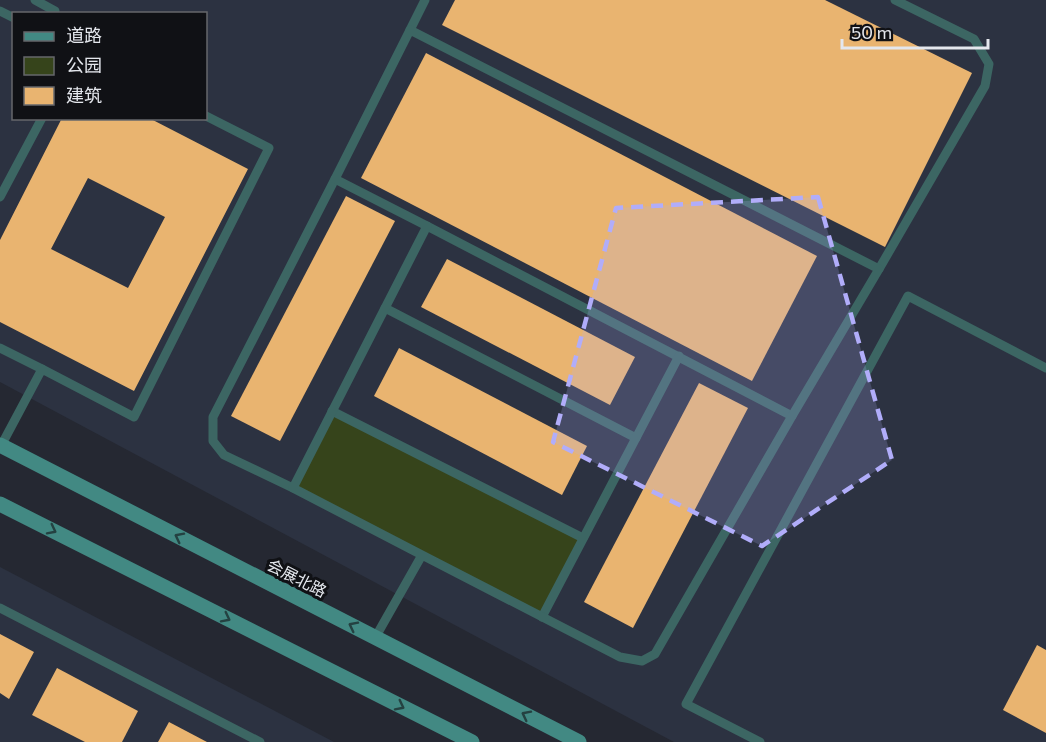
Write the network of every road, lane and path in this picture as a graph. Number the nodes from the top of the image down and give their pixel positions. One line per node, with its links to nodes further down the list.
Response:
1 (35, 0): 4 (lane)
2 (425, 0): 5 (lane)
3 (895, 0): 11 (lane)
4 (55, 10)
5 (410, 30): 8 (lane); 11 (lane)
6 (207, 117): 16 (lane)
7 (41, 120): 9 (lane)
8 (334, 179): 10 (lane); 21 (lane)
9 (0, 197)
10 (427, 226): 12 (lane); 14 (lane)
11 (879, 269): 18 (lane)
12 (385, 308): 17 (lane); 19 (lane)
13 (0, 348): 16 (lane)
14 (679, 356): 18 (lane); 19 (lane)
15 (1046, 368): 31 (lane)
16 (42, 369): 20 (lane)
17 (332, 411): 21 (lane); 23 (lane)
18 (792, 416): 26 (lane)
19 (636, 438): 23 (lane)
20 (1, 446): 27 (main road, 会展北路, one-way to 20)
21 (293, 488): 24 (lane)
22 (0, 504): 29 (main road, one-way to 29)
23 (583, 538): 26 (lane)
24 (422, 555): 26 (lane); 27 (lane)
25 (0, 608): 28 (lane)
26 (542, 617)
27 (375, 638): 30 (main road, 会展北路, one-way to 27)
28 (260, 742)
29 (472, 742)
30 (579, 742)
31 (760, 742)

